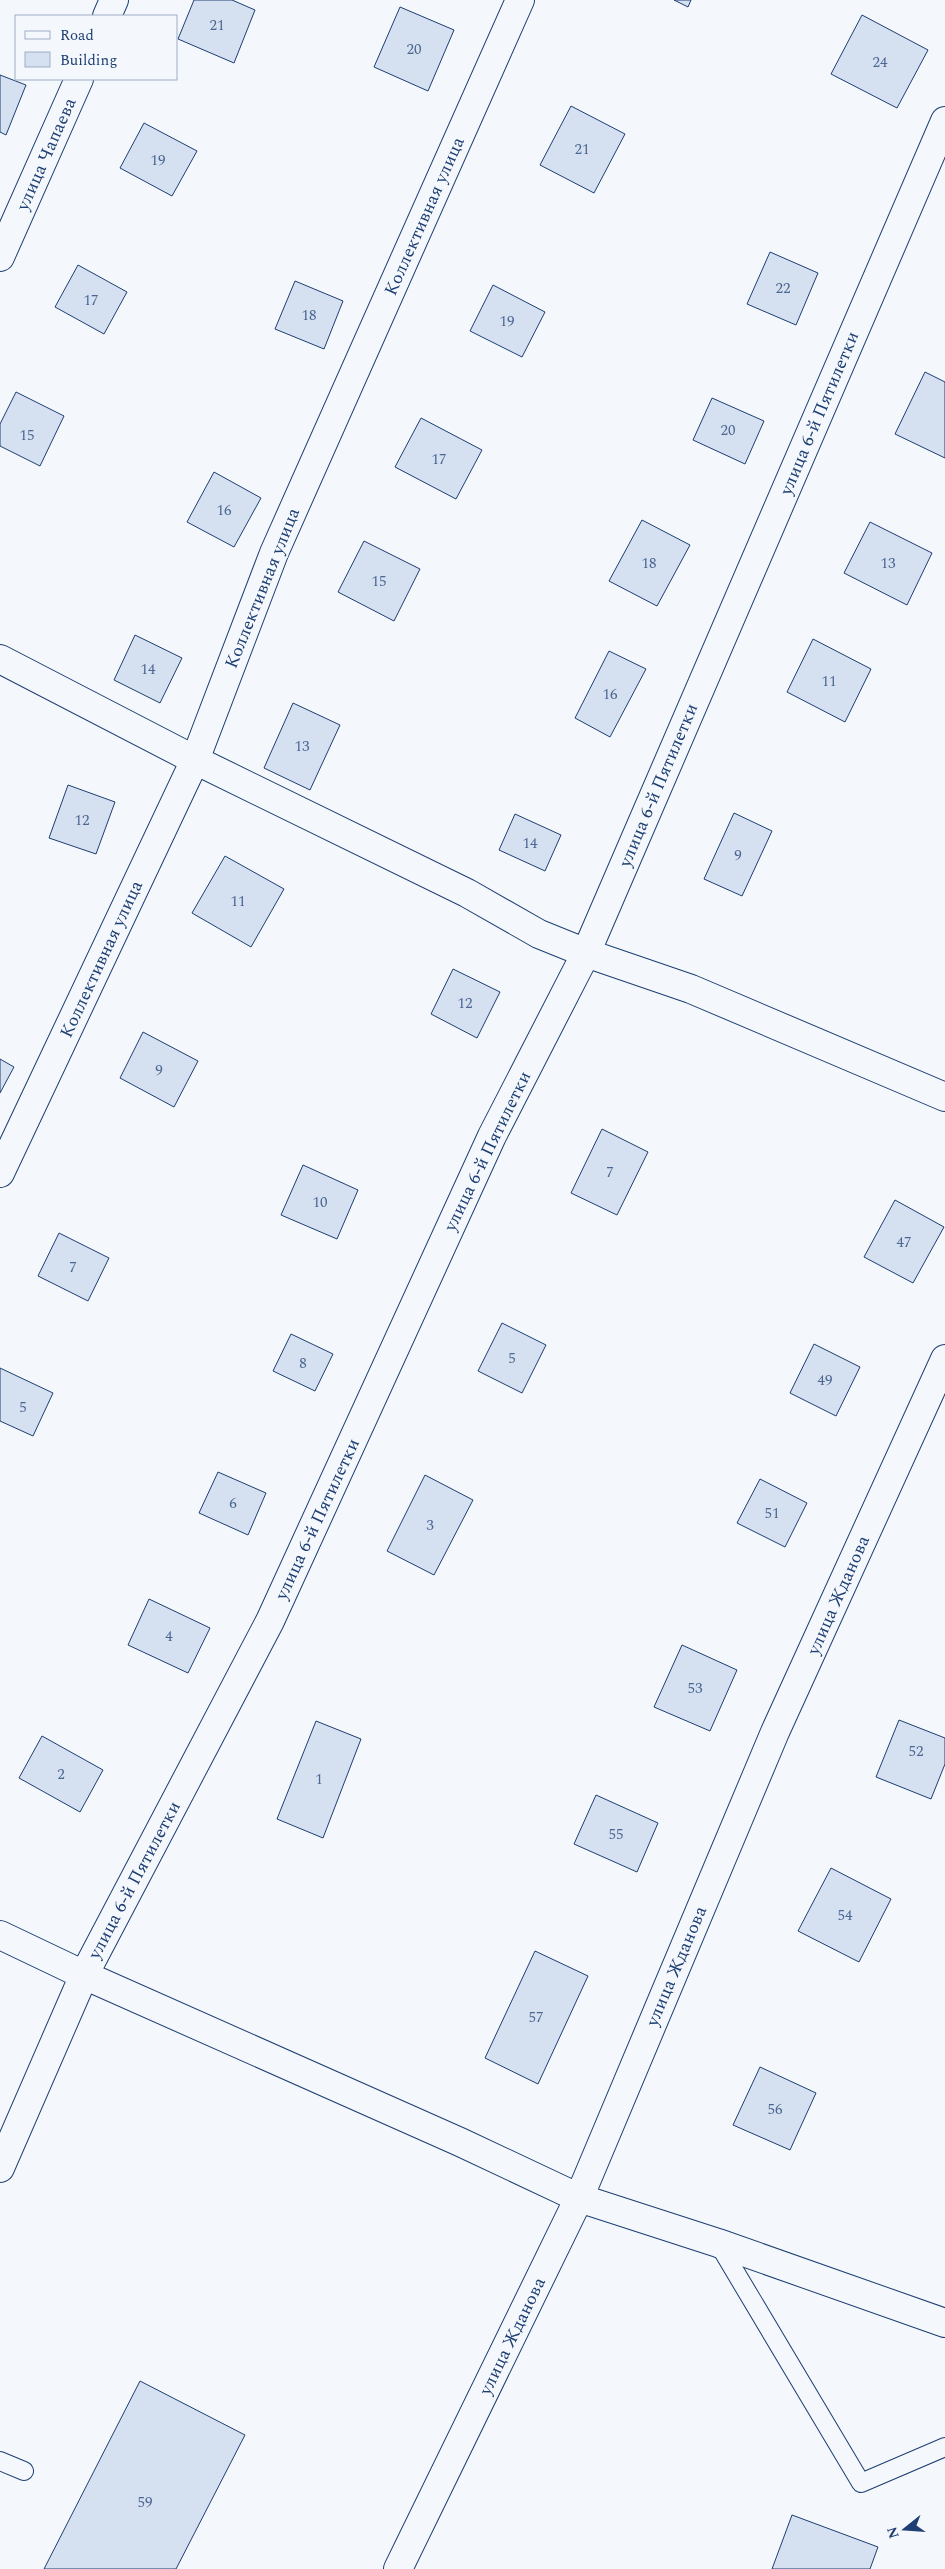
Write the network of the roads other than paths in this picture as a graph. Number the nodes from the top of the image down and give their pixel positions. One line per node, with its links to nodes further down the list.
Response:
1 (114, 0): 3 (street)
2 (520, 0): 8 (street, Коллективная улица)
3 (107, 15)
4 (79, 80): 6 (street, улица Чапаева)
5 (945, 121): 9 (street, улица 6-й Пятилетки)
6 (0, 257)
7 (0, 659): 8 (street)
8 (195, 760): 9 (street); 11 (street, Коллективная улица)
9 (586, 953): 10 (street); 14 (street, улица 6-й Пятилетки)
10 (945, 1097)
11 (0, 1173)
12 (945, 1359): 16 (street, улица Жданова)
13 (0, 1934): 14 (street)
14 (84, 1975): 15 (street, улица 6-й Пятилетки); 16 (street)
15 (0, 2168)
16 (579, 2198): 17 (street); 22 (street, улица Жданова)
17 (718, 2243): 18 (street); 19 (lane)
18 (945, 2323)
19 (945, 2447)
20 (0, 2461): 21 (lane)
21 (24, 2471)
22 (398, 2569)

